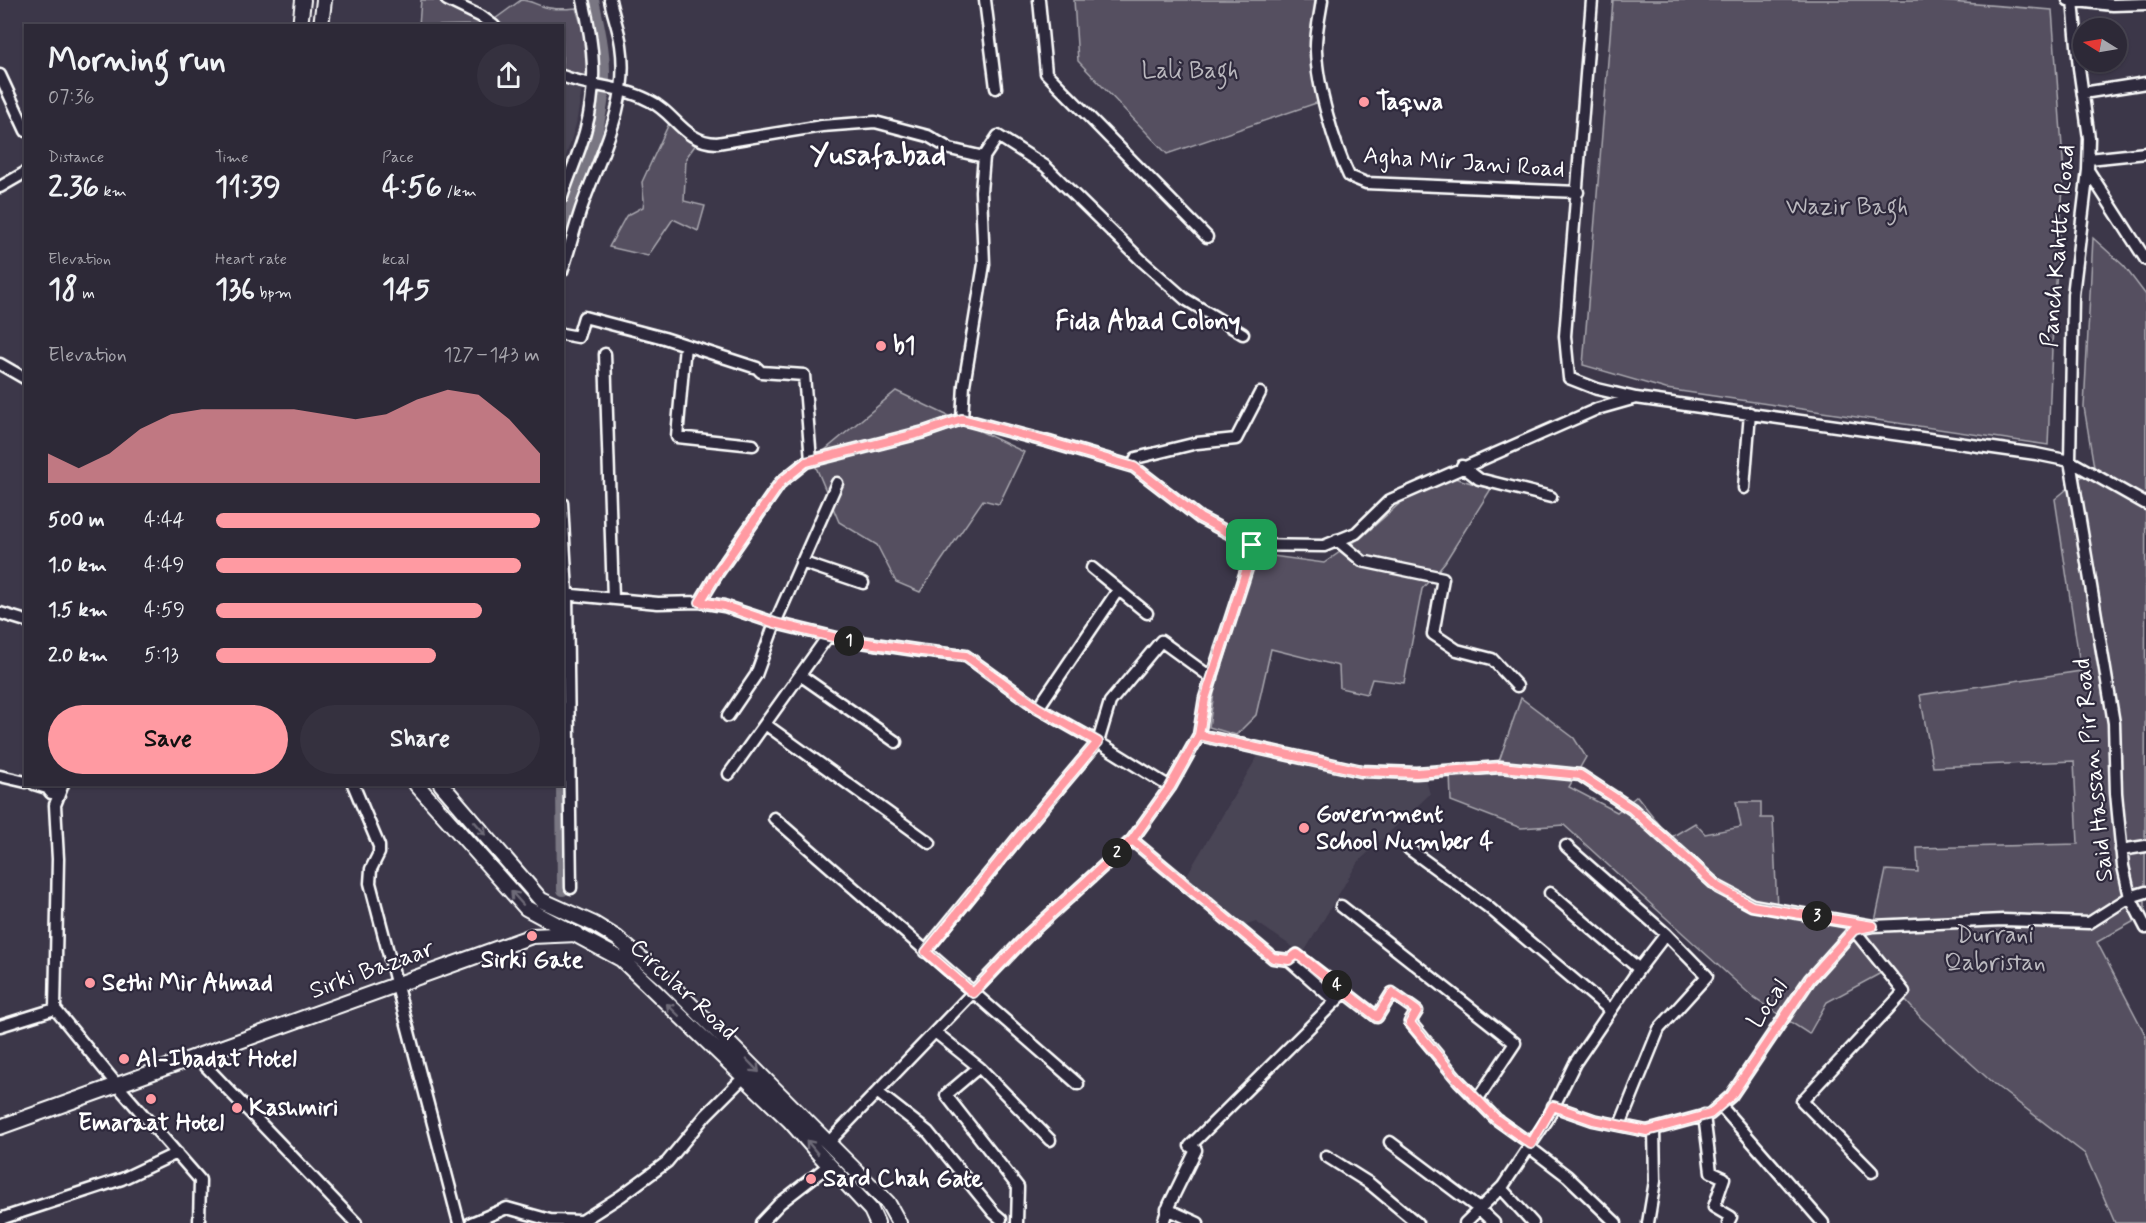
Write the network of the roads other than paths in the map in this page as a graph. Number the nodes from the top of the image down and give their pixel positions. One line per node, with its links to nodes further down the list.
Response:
1 (303, 0): 13 (main road)
2 (324, 0): 14 (main road)
3 (447, 0): 15 (street)
4 (583, 0): 19 (street)
5 (610, 0): 21 (street)
6 (985, 0): 20 (street)
7 (1039, 0): 31 (street)
8 (1322, 0): 30 (street, Agha Mir Jani Road)
9 (1592, 0): 30 (street)
10 (2068, 0): 11 (street)
11 (2073, 0): 12 (street); 22 (street, Panch Kahtta Road)
12 (2146, 4)
13 (300, 24)
14 (321, 24)
15 (491, 24)
16 (0, 75): 23 (street)
17 (564, 77): 19 (street)
18 (2146, 82): 22 (street)
19 (593, 84): 21 (street); 29 (street)
20 (996, 88)
21 (621, 90): 25 (street); 33 (street)
22 (2083, 93): 26 (street, Panch Kahtta Road)
23 (24, 127)
24 (2146, 153): 26 (street)
25 (984, 157): 35 (street); 43 (street)
26 (2088, 164): 32 (street); 46 (street, Panch Kahtta Road)
27 (24, 173): 28 (street)
28 (0, 187)
29 (564, 191)
30 (1578, 192): 41 (street)
31 (1207, 237)
32 (2144, 255)
33 (564, 265)
34 (564, 334): 36 (street)
35 (1243, 334)
36 (686, 345): 44 (street); 45 (street)
37 (605, 354): 61 (street)
38 (0, 364): 39 (street)
39 (24, 378)
40 (1260, 393): 48 (street)
41 (1636, 398): 42 (street); 47 (street)
42 (1750, 413): 46 (street); 50 (street)
43 (962, 419): 45 (street); 48 (street)
44 (753, 446)
45 (811, 460): 62 (street)
46 (2070, 461): 52 (street); 92 (street, Said Hassan Pir Road)
47 (1462, 466): 51 (street); 53 (street)
48 (1134, 467): 54 (street)
49 (837, 483): 55 (street)
50 (1744, 488)
51 (1551, 497)
52 (2146, 504)
53 (1337, 540): 54 (street); 70 (street)
54 (1252, 545): 69 (street)
55 (801, 562): 58 (street); 66 (street)
56 (564, 564): 60 (street)
57 (1092, 568): 59 (street)
58 (863, 583)
59 (1118, 591): 64 (street); 71 (street)
60 (565, 594): 61 (street); 93 (street)
61 (614, 598): 62 (street)
62 (700, 602): 66 (street)
63 (0, 613): 65 (street)
64 (1147, 613)
65 (24, 620)
66 (775, 623): 67 (street); 72 (street)
67 (828, 636): 68 (street); 71 (street)
68 (800, 675): 73 (street); 75 (street)
69 (1212, 678): 74 (street); 76 (street)
70 (1517, 686)
71 (1038, 708): 76 (street)
72 (728, 716)
73 (765, 724): 77 (street); 88 (street)
74 (1199, 735): 84 (street); 100 (street)
75 (896, 742)
76 (1098, 742): 84 (street); 105 (street)
77 (729, 774)
78 (0, 776): 79 (street)
79 (24, 782)
80 (40, 786): 85 (street)
81 (354, 786): 109 (street)
82 (418, 786): 97 (main road, Circular Road, one-way to 82)
83 (443, 786): 97 (main road, one-way to 97)
84 (1170, 787): 87 (street)
85 (61, 789): 114 (street)
86 (774, 818): 105 (street)
87 (1132, 840): 106 (street); 112 (street)
88 (930, 843)
89 (1566, 846): 104 (street)
90 (2146, 846): 92 (street)
91 (1409, 849): 115 (street)
92 (2121, 850): 96 (street, Said Hassan Pir Road)
93 (571, 888)
94 (2146, 892): 96 (street)
95 (1550, 893): 107 (street)
96 (2130, 897): 100 (street); 101 (street, Said Hassan Pir Road)
97 (537, 906): 99 (main road); 103 (main road, Circular Road)
98 (1341, 906): 124 (street)
99 (581, 918): 103 (main road); 108 (main road)
100 (1873, 926): 102 (street)
101 (2146, 928)
102 (1854, 930): 125 (street, Local); 138 (street)
103 (577, 934): 109 (main road, Sirki Bazaar); 110 (main road, Circular Road)
104 (1666, 934): 107 (street); 128 (street)
105 (926, 952): 112 (street)
106 (1289, 960): 111 (street); 113 (street)
107 (1639, 969): 115 (street)
108 (666, 980): 110 (main road); 133 (main road, one-way to 133)
109 (396, 985): 118 (main road, Sirki Bazaar); 147 (street)
110 (654, 992): 120 (main road, Circular Road, one-way to 110)
111 (1345, 992): 113 (street); 124 (street)
112 (973, 993): 117 (street); 121 (street)
113 (1335, 1001): 140 (street)
114 (55, 1010): 116 (street); 122 (street)
115 (1610, 1010): 126 (street)
116 (0, 1026)
117 (935, 1032): 119 (street); 123 (street)
118 (197, 1057): 122 (main road, Sirki Bazaar); 146 (street)
119 (979, 1067): 131 (street); 152 (street)
120 (744, 1077): 137 (main road, Circular Road, one-way to 120); 148 (street)
121 (1078, 1084)
122 (117, 1086): 129 (main road, Sirki Bazaar); 135 (street)
123 (877, 1092): 133 (street); 143 (street)
124 (1478, 1100): 134 (street)
125 (1720, 1105): 127 (street, Local); 144 (street)
126 (1553, 1106): 128 (street, Local); 134 (street)
127 (1704, 1115): 130 (street, Local); 161 (street)
128 (1620, 1125): 130 (street, Local)
129 (0, 1127)
130 (1654, 1129): 160 (street)
131 (1050, 1140)
132 (1390, 1142): 141 (street)
133 (828, 1143): 151 (main road)
134 (1530, 1145): 139 (street); 159 (street)
135 (177, 1153): 142 (street); 145 (street)
136 (1326, 1156): 155 (street)
137 (828, 1165): 149 (street); 150 (main road, Circular Road)
138 (1872, 1172)
139 (1500, 1188): 141 (street); 158 (street)
140 (1167, 1209): 153 (street); 154 (street)
141 (1479, 1209): 156 (street); 157 (street)
142 (0, 1219)
143 (1001, 1219)
144 (1821, 1222)
145 (199, 1223)
146 (356, 1223)
147 (459, 1223)
148 (471, 1223)
149 (761, 1223)
150 (877, 1223)
151 (899, 1223)
152 (1017, 1223)
153 (1163, 1223)
154 (1198, 1223)
155 (1417, 1223)
156 (1465, 1223)
157 (1494, 1223)
158 (1533, 1223)
159 (1616, 1223)
160 (1648, 1223)
161 (1728, 1223)

